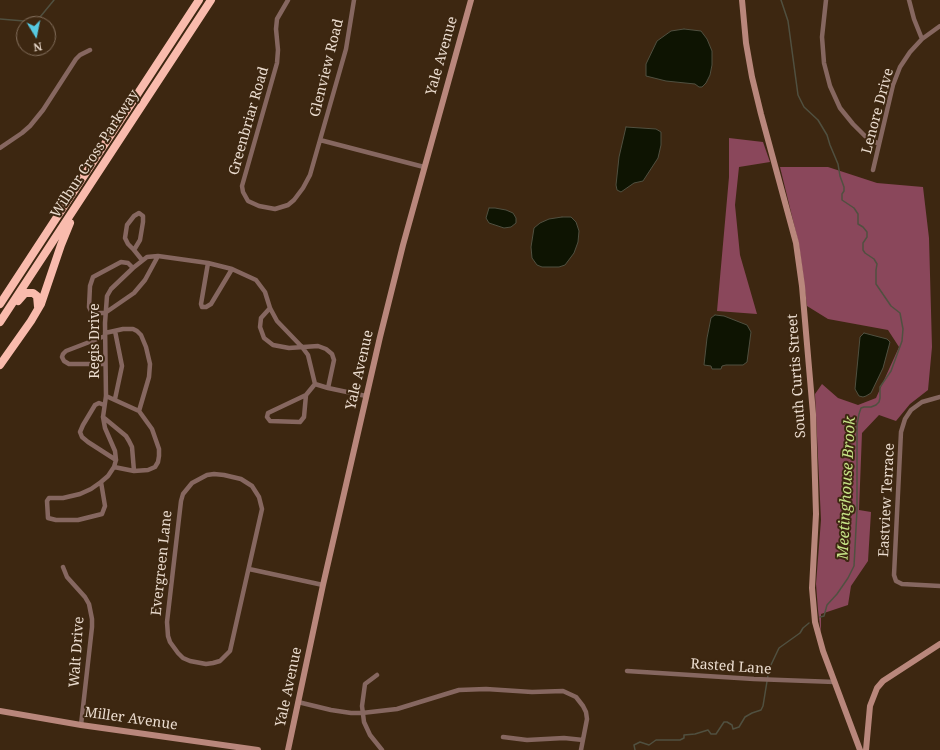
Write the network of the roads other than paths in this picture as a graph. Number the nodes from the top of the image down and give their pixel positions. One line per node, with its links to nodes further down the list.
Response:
1 (199, 0): 24 (highway, Wilbur Cross Parkway)
2 (211, 0): 17 (highway, Wilbur Cross Parkway)
3 (288, 0): 12 (street, Greenbriar Road)
4 (354, 0): 12 (street, Glenview Road)
5 (471, 0): 15 (street, Yale Avenue)
6 (742, 0): 56 (street, South Curtis Street)
7 (826, 0): 13 (street)
8 (909, 0): 10 (street)
9 (940, 26): 10 (street, Lenore Drive)
10 (922, 39): 13 (street, Lenore Drive)
11 (90, 50): 14 (street)
12 (320, 140): 15 (street)
13 (879, 144): 16 (street, Lenore Drive)
14 (0, 148)
15 (424, 167): 39 (street, Yale Avenue)
16 (873, 170)
17 (88, 189): 25 (highway); 27 (highway, Wilbur Cross Parkway)
18 (134, 250): 18 (street); 20 (street)
19 (158, 256): 20 (street, Regis Drive); 21 (street, Regis Drive); 28 (street)
20 (142, 260): 22 (street, Regis Drive)
21 (208, 263): 23 (street, Regis Drive); 23 (street)
22 (133, 268): 28 (street, Regis Drive); 28 (street)
23 (232, 269): 26 (street, Regis Drive)
24 (0, 304)
25 (38, 308): 27 (highway); 34 (highway)
26 (270, 308): 32 (street, Regis Drive); 32 (street)
27 (7, 312): 29 (highway, Wilbur Cross Parkway)
28 (105, 313): 31 (street, Regis Drive)
29 (0, 322)
30 (115, 331): 31 (street); 41 (street); 43 (street)
31 (105, 335): 33 (street, Regis Drive); 33 (street)
32 (302, 346): 35 (street, Regis Drive); 36 (street)
33 (105, 364): 38 (street, Regis Drive)
34 (0, 365)
35 (315, 384): 36 (street); 37 (street)
36 (328, 388): 39 (street)
37 (306, 395): 37 (street)
38 (106, 396): 41 (street); 42 (street, Regis Drive)
39 (366, 396): 51 (street, Yale Avenue)
40 (940, 398): 52 (street, Eastview Terrace)
41 (115, 399): 43 (street)
42 (104, 405): 44 (street, Regis Drive); 45 (street)
43 (139, 411): 47 (street)
44 (103, 417): 45 (street, Regis Drive); 47 (street)
45 (116, 460): 46 (street)
46 (114, 467): 47 (street); 48 (street)
47 (134, 471)
48 (101, 482): 48 (street)
49 (63, 567): 60 (street, Walt Drive)
50 (249, 568): 50 (street, Evergreen Lane); 51 (street)
51 (323, 585): 57 (street, Yale Avenue)
52 (940, 586)
53 (940, 644): 68 (street)
54 (627, 670): 56 (street, Rasted Lane)
55 (377, 675): 59 (street)
56 (834, 682): 67 (street, South Curtis Street)
57 (298, 702): 59 (street); 64 (street, Yale Avenue)
58 (0, 711): 60 (street, Miller Avenue)
59 (362, 713): 62 (street); 65 (street)
60 (81, 724): 63 (street, Miller Avenue)
61 (503, 737): 62 (street)
62 (583, 740): 66 (street)
63 (258, 750)
64 (288, 750)
65 (382, 750)
66 (581, 750)
67 (860, 750)
68 (866, 750)

